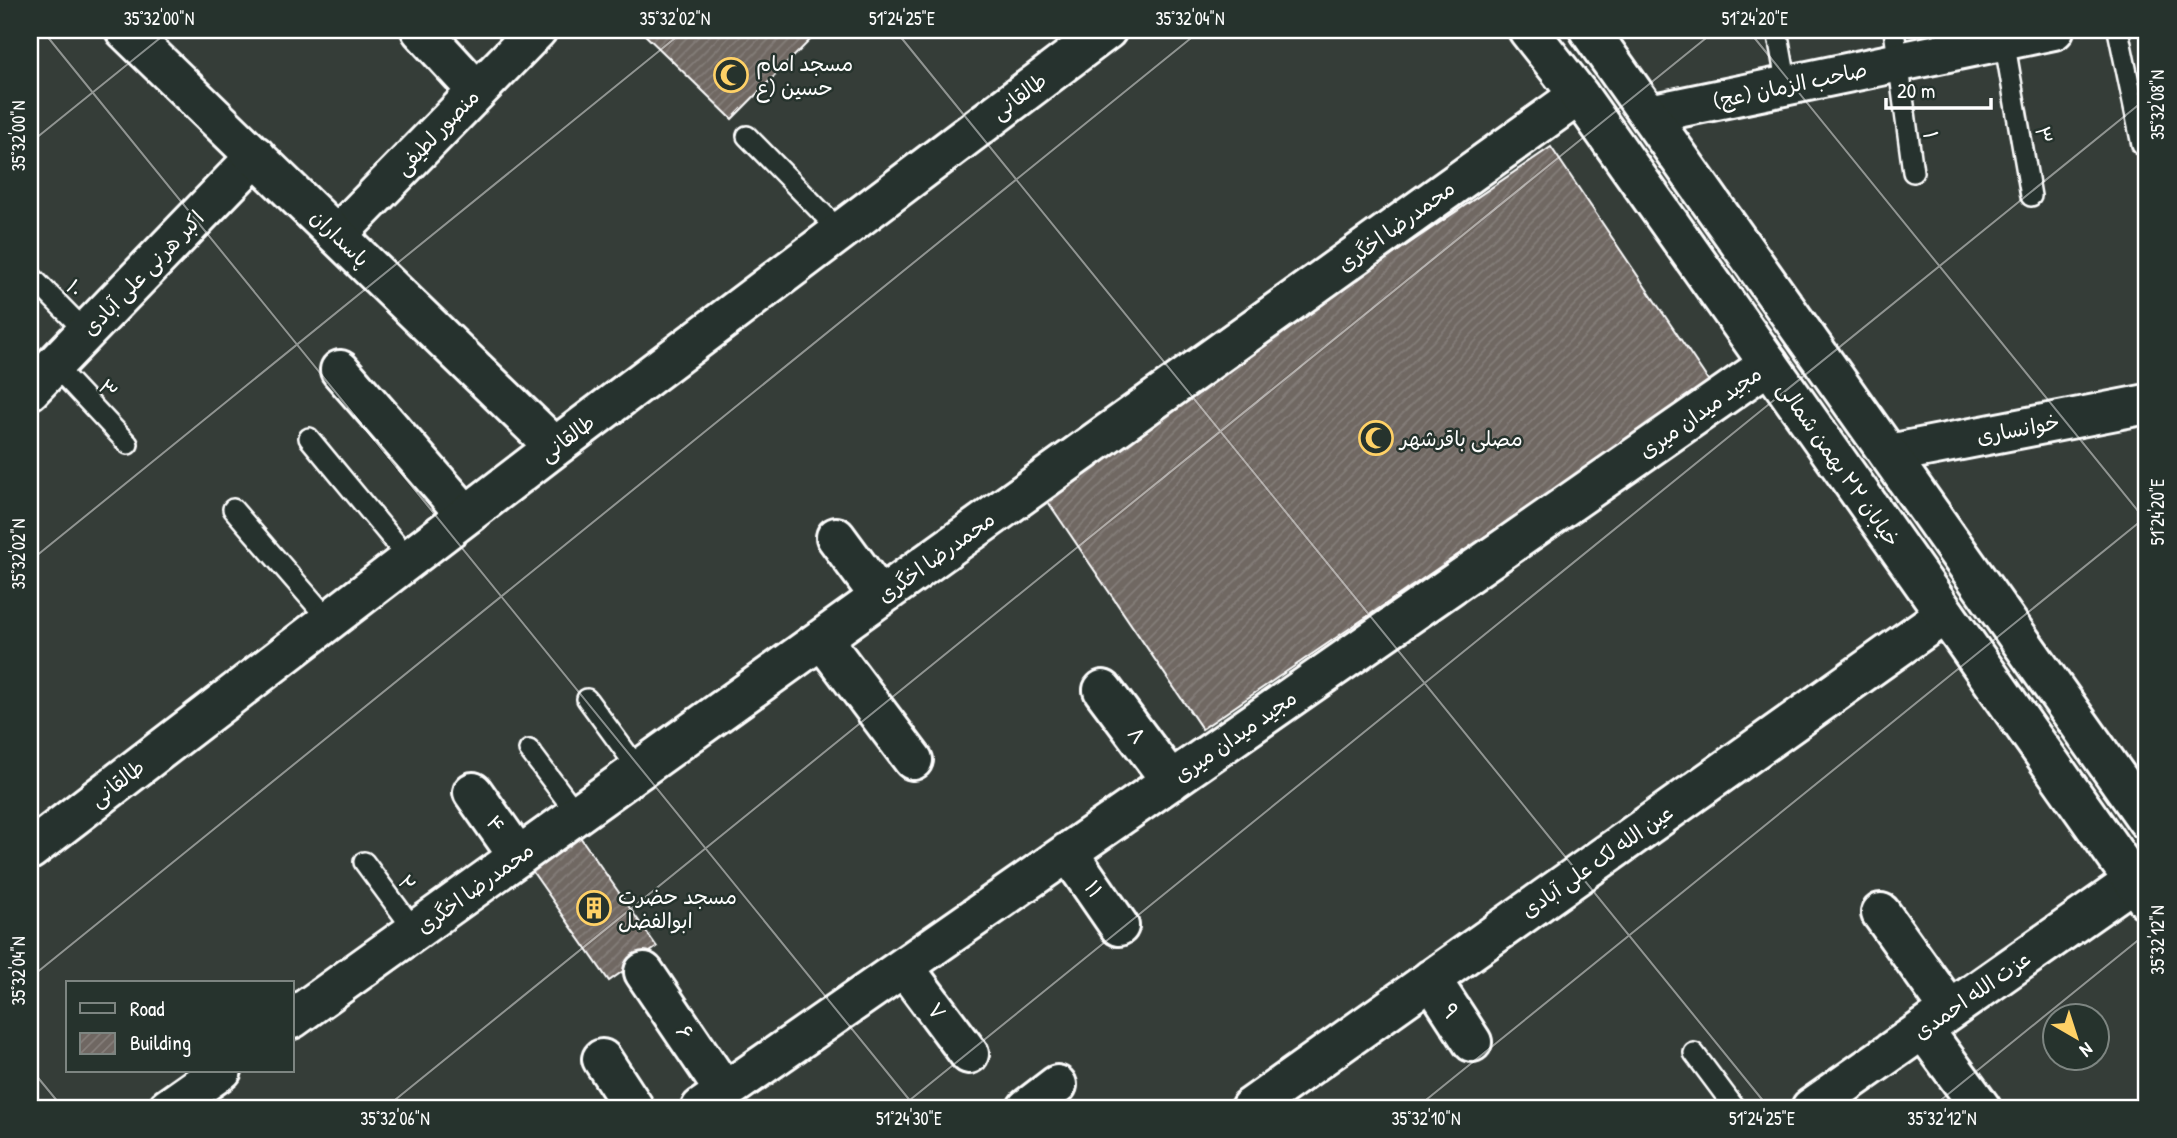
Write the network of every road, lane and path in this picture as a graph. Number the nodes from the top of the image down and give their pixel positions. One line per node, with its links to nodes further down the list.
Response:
1 (125, 30): 18 (street, پاسداران)
2 (421, 30): 13 (street)
3 (537, 30): 13 (street, منصور لطیفی)
4 (1107, 30): 21 (street, طالقانی)
5 (1528, 30): 14 (street, خیابان ۲۲ بهمن شمالی)
6 (1589, 30): 15 (street)
7 (1777, 30): 12 (lane)
8 (2054, 30): 10 (street, صاحب الزمان (عج))
9 (2118, 30): 17 (lane)
10 (2003, 35): 11 (street, صاحب الزمان (عج)); 20 (lane, ۳)
11 (1896, 46): 12 (street, صاحب الزمان (عج)); 19 (lane, ۱)
12 (1787, 86): 15 (street, صاحب الزمان (عج))
13 (477, 91): 22 (street, منصور لطیفی)
14 (1579, 95): 25 (street, خیابان ۲۲ بهمن شمالی); 37 (street, محمدرضا اخگری)
15 (1649, 114): 32 (street)
16 (747, 136): 21 (lane)
17 (2142, 145)
18 (256, 156): 22 (street, پاسداران); 24 (street, اکبر هرنی علی آبادی)
19 (1913, 172)
20 (2031, 196)
21 (840, 231): 31 (street, طالقانی)
22 (337, 235): 31 (street, پاسداران)
23 (32, 277): 24 (lane, ۱۰)
24 (86, 332): 27 (street, اکبر هرنی علی آبادی)
25 (1769, 364): 38 (street, خیابان ۲۲ بهمن شمالی); 46 (street, مجید میدان میری)
26 (340, 370): 34 (street)
27 (42, 378): 30 (lane, ۳)
28 (2147, 404): 32 (street, خوانساری)
29 (309, 438): 36 (lane)
30 (128, 444)
31 (555, 447): 34 (street, طالقانی)
32 (1889, 454): 49 (street)
33 (233, 509): 39 (lane)
34 (466, 515): 36 (street, طالقانی)
35 (836, 537): 37 (street)
36 (409, 558): 39 (street, طالقانی)
37 (880, 597): 40 (street, محمدرضا اخگری)
38 (1945, 614): 54 (street, خیابان ۲۲ بهمن شمالی); 60 (street, عین الله لک علی آبادی)
39 (329, 620): 50 (street, طالقانی)
40 (822, 639): 44 (street); 45 (street, محمدرضا اخگری)
41 (1104, 690): 46 (street, ۸)
42 (587, 699): 45 (lane)
43 (528, 750): 48 (lane)
44 (913, 760)
45 (639, 770): 48 (street, محمدرضا اخگری)
46 (1171, 781): 51 (street, مجید میدان میری)
47 (473, 792): 52 (street, ۴)
48 (577, 814): 52 (street, محمدرضا اخگری)
49 (2147, 820)
50 (30, 850)
51 (1068, 852): 56 (street, ۱۱); 58 (street, مجید میدان میری)
52 (519, 856): 57 (street, محمدرضا اخگری)
53 (364, 862): 57 (lane, ۲)
54 (2141, 891): 62 (street, عزت الله احمدی)
55 (1881, 913): 62 (street)
56 (1119, 926)
57 (415, 931): 61 (street, محمدرضا اخگری)
58 (904, 967): 65 (street, ۷); 69 (street, مجید میدان میری)
59 (644, 972): 69 (street, ۶)
60 (1431, 979): 63 (street, ۹); 71 (street, عین الله لک علی آبادی)
61 (294, 1018)
62 (1937, 1020): 70 (street, عزت الله احمدی); 76 (street)
63 (1472, 1042)
64 (1694, 1053): 75 (lane)
65 (969, 1054)
66 (602, 1059): 73 (street)
67 (219, 1072): 72 (street)
68 (1057, 1085): 74 (street)
69 (713, 1100)
70 (1833, 1102)
71 (1260, 1105)
72 (168, 1108)
73 (634, 1108)
74 (1027, 1108)
75 (1735, 1108)
76 (1981, 1108)

